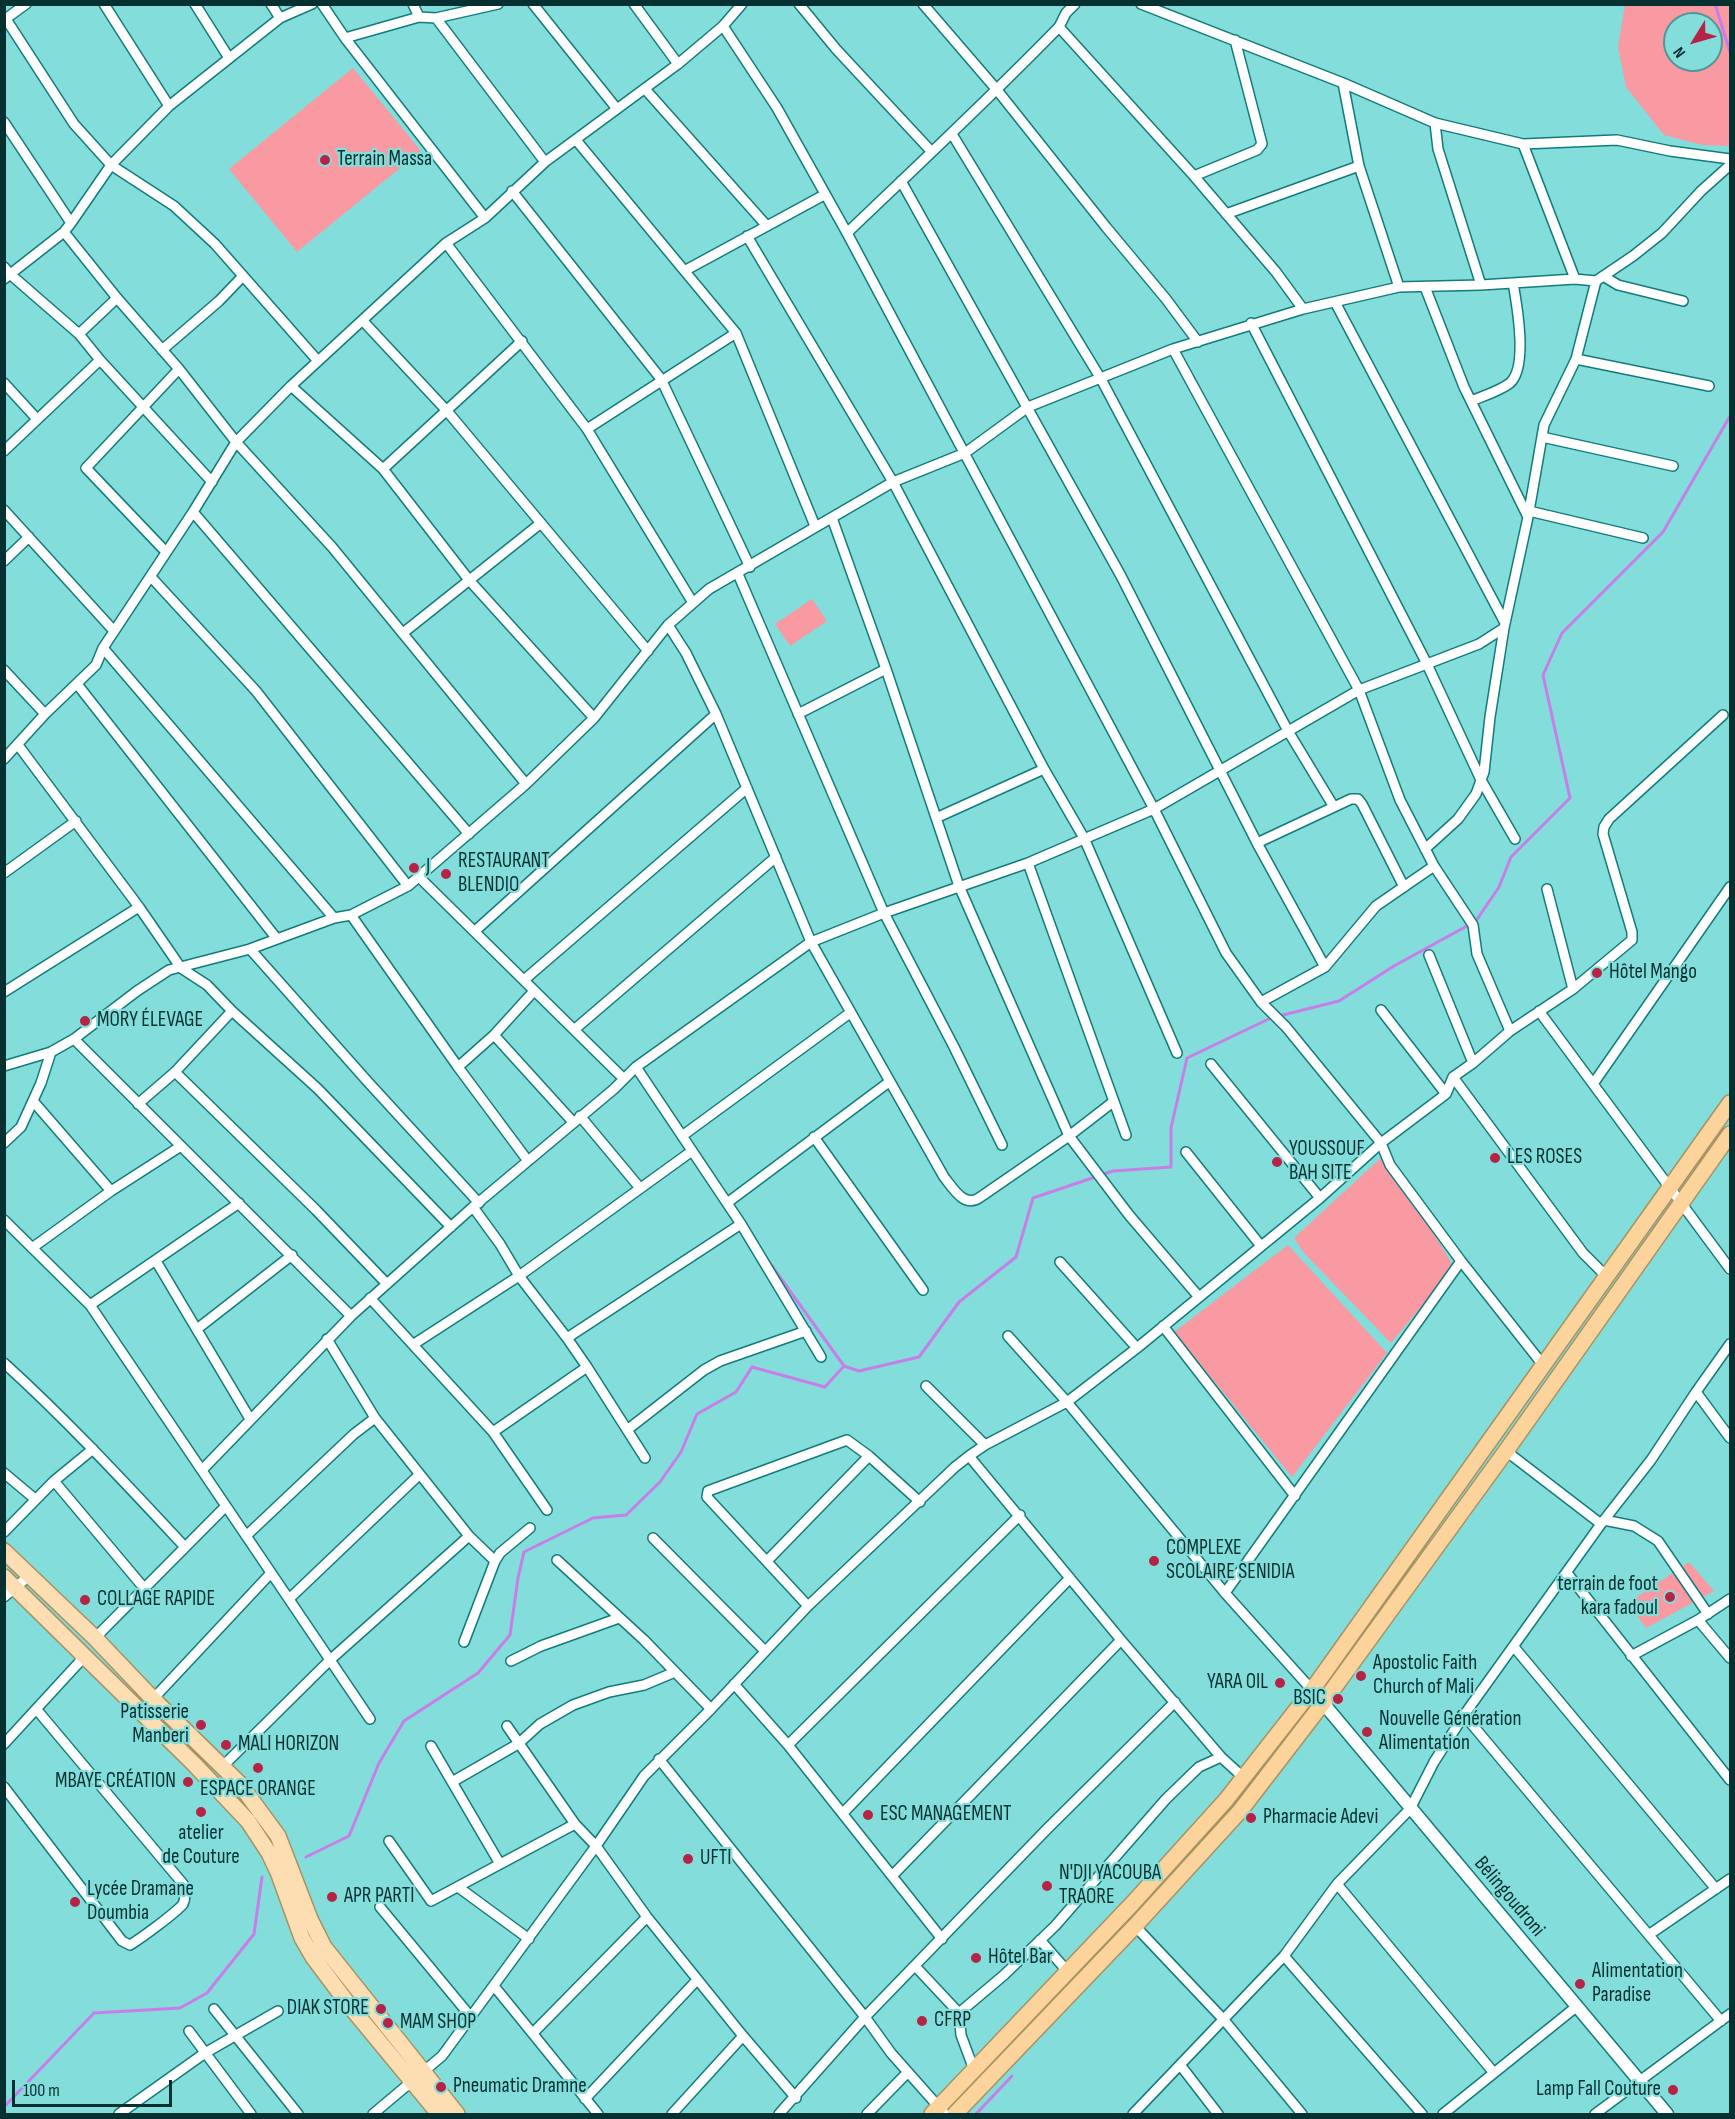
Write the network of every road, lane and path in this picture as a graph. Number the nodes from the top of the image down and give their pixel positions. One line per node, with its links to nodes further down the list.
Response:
1 (26, 4): 19 (street)
2 (104, 4): 29 (street)
3 (195, 4): 24 (street)
4 (271, 4): 16 (street)
5 (312, 4): 16 (street)
6 (322, 4): 22 (street)
7 (413, 4): 17 (street)
8 (498, 4): 18 (street)
9 (533, 4): 30 (street)
10 (634, 4): 25 (street)
11 (742, 4): 20 (street)
12 (798, 4): 36 (street)
13 (923, 4): 28 (street)
14 (1075, 4): 21 (street)
15 (1141, 4): 23 (street)
16 (280, 18): 24 (street)
17 (419, 18): 18 (street); 22 (street)
18 (436, 18): 38 (street)
19 (5, 20): 39 (street)
20 (723, 26): 25 (street); 45 (street)
21 (1059, 27): 28 (street); 42 (street)
22 (345, 39): 47 (street)
23 (1235, 40): 26 (street); 42 (street)
24 (229, 58): 29 (street)
25 (678, 64): 27 (street)
26 (1343, 83): 32 (street); 41 (street)
27 (645, 89): 30 (street); 49 (street)
28 (997, 90): 33 (street); 72 (street)
29 (169, 106): 39 (street)
30 (617, 109): 34 (street)
31 (4, 122): 48 (street)
32 (1435, 123): 35 (street); 60 (street)
33 (952, 134): 36 (street); 79 (street)
34 (576, 140): 38 (street); 54 (street)
35 (1523, 144): 37 (street); 57 (street)
36 (931, 151): 43 (street)
37 (1731, 159)
38 (545, 162): 44 (street)
39 (111, 165): 48 (street); 56 (street)
40 (1731, 165): 58 (street)
41 (1359, 166): 46 (street); 61 (street)
42 (1194, 176): 46 (street)
43 (901, 182): 51 (street); 86 (street)
44 (512, 191): 47 (street); 80 (street)
45 (824, 195): 49 (street); 51 (street)
46 (1226, 214): 66 (street)
47 (485, 218): 53 (street)
48 (71, 223): 50 (street)
49 (767, 226): 52 (street)
50 (64, 232): 55 (street); 63 (street)
51 (847, 233): 93 (street)
52 (747, 236): 54 (street); 97 (street)
53 (446, 243): 67 (street); 71 (street)
54 (686, 270): 69 (street)
55 (6, 273): 70 (street)
56 (243, 276): 74 (street); 77 (street)
57 (1575, 279): 58 (street); 59 (street)
58 (1599, 279): 64 (street); 75 (street)
59 (1513, 283): 60 (street); 84 (street)
60 (1481, 285): 62 (street)
61 (1399, 287): 62 (street); 65 (street)
62 (1425, 287): 84 (street)
63 (117, 298): 70 (street); 74 (street)
64 (1683, 301)
65 (1335, 302): 66 (street); 114 (street)
66 (1303, 309): 68 (street)
67 (363, 321): 77 (street); 87 (street)
68 (1251, 324): 72 (street); 119 (street)
69 (736, 333): 80 (street); 103 (street)
70 (79, 334): 76 (street)
71 (522, 341): 87 (street); 89 (street)
72 (1198, 342): 73 (street)
73 (1173, 349): 79 (street); 123 (street)
74 (162, 350): 78 (street)
75 (1576, 359): 82 (street); 90 (street)
76 (99, 360): 85 (street); 88 (street)
77 (318, 361): 83 (street)
78 (179, 369): 85 (street); 91 (street)
79 (1101, 379): 86 (street); 129 (street)
80 (661, 380): 89 (street); 108 (street)
81 (4, 383): 88 (street)
82 (1709, 386)
83 (291, 387): 91 (street); 95 (street)
84 (1471, 401): 100 (street)
85 (142, 407): 96 (street); 106 (street)
86 (1028, 407): 93 (street); 133 (street)
87 (447, 411): 95 (street); 102 (street)
88 (37, 419): 92 (street)
89 (587, 429): 112 (street)
90 (1542, 437): 94 (street); 100 (street)
91 (236, 442): 96 (street); 116 (street)
92 (4, 451)
93 (965, 453): 97 (street); 138 (street)
94 (1674, 466)
95 (383, 469): 111 (street)
96 (212, 482): 99 (street)
97 (893, 482): 101 (street); 132 (street)
98 (4, 510): 104 (street)
99 (193, 512): 106 (street); 141 (street)
100 (1529, 514): 105 (street); 114 (street)
101 (832, 518): 103 (street); 120 (street)
102 (541, 523): 111 (street); 118 (street)
103 (815, 526): 108 (street)
104 (28, 537): 107 (street); 115 (street)
105 (1643, 538)
106 (166, 552): 110 (street)
107 (4, 561)
108 (750, 567): 109 (street)
109 (738, 574): 112 (street); 126 (street)
110 (151, 577): 115 (street); 151 (street)
111 (469, 580): 116 (street); 128 (street)
112 (693, 603): 113 (street)
113 (668, 625): 118 (street); 125 (street)
114 (1504, 626): 119 (street); 134 (street)
115 (114, 631): 117 (street)
116 (403, 633): 135 (street)
117 (103, 648): 122 (street); 159 (street)
118 (648, 651): 128 (street)
119 (1426, 662): 123 (street); 134 (street)
120 (886, 669): 126 (street); 139 (street)
121 (4, 670): 124 (street)
122 (77, 684): 124 (street); 161 (street)
123 (1359, 690): 129 (street); 145 (street)
124 (45, 714): 130 (street)
125 (716, 714): 136 (street); 160 (street)
126 (798, 714): 157 (street)
127 (1723, 715): 168 (street)
128 (594, 718): 135 (street)
129 (1288, 731): 133 (street); 137 (street)
130 (18, 745): 131 (street); 140 (street)
131 (4, 759)
132 (1044, 769): 139 (street); 142 (street)
133 (1222, 771): 138 (street); 144 (street)
134 (1481, 780): 143 (street); 145 (street)
135 (526, 784): 141 (street)
136 (747, 788): 146 (street); 167 (street)
137 (1334, 807): 144 (street); 153 (street)
138 (1154, 809): 142 (street); 171 (street)
139 (936, 818): 152 (street)
140 (76, 821): 149 (street); 156 (street)
141 (469, 834): 150 (street)
142 (1084, 838): 147 (street); 181 (street)
143 (1515, 839)
144 (1257, 843): 165 (street)
145 (1425, 849): 148 (street)
146 (776, 857): 162 (street); 176 (street)
147 (1028, 862): 152 (street); 194 (street)
148 (1434, 866): 153 (street); 177 (street)
149 (4, 873)
150 (419, 877): 151 (street); 160 (street)
151 (408, 886): 158 (street)
152 (959, 886): 157 (street); 201 (street)
153 (1404, 887): 165 (street)
154 (1731, 888): 191 (street)
155 (1546, 889): 168 (street)
156 (140, 907): 166 (street); 169 (street)
157 (884, 913): 162 (street); 205 (street)
158 (351, 915): 159 (street); 185 (street)
159 (334, 918): 161 (street)
160 (475, 931): 167 (street)
161 (277, 939): 163 (street)
162 (811, 942): 175 (street); 186 (street)
163 (250, 949): 166 (street); 217 (street)
164 (1428, 955): 182 (street)
165 (1326, 967): 171 (street)
166 (182, 968): 173 (street); 179 (street)
167 (524, 980): 170 (street)
168 (1573, 989): 174 (street)
169 (4, 992)
170 (534, 992): 176 (street); 178 (street)
171 (1261, 1002): 204 (street)
172 (1381, 1010): 192 (street)
173 (232, 1011): 187 (street); 220 (street)
174 (1539, 1011): 177 (street); 191 (street)
175 (850, 1013): 190 (street); 200 (street)
176 (575, 1029): 189 (street)
177 (1510, 1030): 182 (street)
178 (494, 1035): 185 (street); 197 (street)
179 (74, 1039): 180 (street); 196 (street)
180 (51, 1052): 184 (street); 193 (street)
181 (1178, 1053)
182 (1473, 1063): 188 (street)
183 (1211, 1064): 213 (street)
184 (4, 1066)
185 (458, 1067): 209 (street)
186 (636, 1067): 189 (street); 200 (street)
187 (175, 1072): 196 (street); 231 (street)
188 (1453, 1077): 192 (street); 230 (street)
189 (624, 1079): 197 (street)
190 (889, 1082): 201 (street); 202 (street)
191 (1593, 1084): 211 (street)
192 (1446, 1094): 204 (street)
193 (33, 1101): 203 (street); 212 (street)
194 (1113, 1102): 199 (street); 201 (street)
195 (1731, 1103): 211 (highway)
196 (138, 1104): 206 (street)
197 (576, 1119): 209 (street); 210 (street)
198 (1731, 1134): 216 (highway)
199 (1126, 1135)
200 (682, 1136): 207 (street)
201 (1069, 1136): 233 (street)
202 (814, 1137): 215 (street); 232 (street)
203 (4, 1143)
204 (1381, 1143): 213 (street); 225 (street)
205 (1002, 1145)
206 (181, 1146): 212 (street); 214 (street)
207 (692, 1151): 210 (street); 215 (street)
208 (1186, 1152): 221 (street)
209 (528, 1161): 217 (street)
210 (640, 1188): 229 (street)
211 (1670, 1188): 216 (street); 230 (highway)
212 (111, 1191): 222 (street)
213 (1320, 1198): 221 (street)
214 (239, 1203): 223 (street); 224 (street)
215 (727, 1203): 219 (street)
216 (1681, 1203): 227 (street); 260 (highway)
217 (476, 1205): 220 (street); 229 (street)
218 (4, 1220): 222 (street)
219 (741, 1224): 239 (street); 241 (street)
220 (451, 1227): 231 (street)
221 (1261, 1246): 233 (street)
222 (32, 1248): 235 (street)
223 (292, 1255): 236 (street); 238 (street)
224 (156, 1261): 228 (street); 235 (street)
225 (1461, 1261): 248 (street); 268 (street)
226 (1060, 1262): 245 (street)
227 (1731, 1269)
228 (162, 1270): 238 (street); 254 (street)
229 (519, 1276): 241 (street); 243 (street)
230 (1606, 1277): 248 (highway)
231 (387, 1284): 234 (street)
232 (923, 1290)
233 (1199, 1297): 237 (street)
234 (370, 1298): 236 (street); 243 (street)
235 (90, 1305): 264 (street)
236 (351, 1316): 242 (street)
237 (1163, 1326): 245 (street); 268 (street)
238 (197, 1329): 254 (street)
239 (806, 1331): 246 (street); 255 (street)
240 (1008, 1336): 252 (street)
241 (567, 1338): 249 (street)
242 (327, 1339): 253 (street); 254 (street)
243 (414, 1344): 256 (street)
244 (1731, 1344): 251 (street)
245 (1137, 1348): 252 (street)
246 (821, 1357)
247 (4, 1363): 259 (street)
248 (1543, 1365): 310 (highway)
249 (587, 1367): 255 (street); 256 (street)
250 (926, 1386): 258 (street)
251 (1696, 1392): 257 (street); 274 (street)
252 (1067, 1402): 258 (street); 291 (street)
253 (375, 1418): 266 (street); 277 (street)
254 (250, 1419): 264 (street)
255 (627, 1430): 263 (street)
256 (493, 1432): 272 (street)
257 (1731, 1438)
258 (985, 1445): 262 (street)
259 (93, 1449): 267 (street); 280 (street)
260 (1506, 1451): 274 (street); 313 (highway)
261 (869, 1456): 270 (street); 284 (street); 284 (street)
262 (969, 1456): 270 (street); 273 (street)
263 (645, 1458)
264 (202, 1470): 271 (street)
265 (4, 1473): 269 (street)
266 (419, 1475): 278 (street); 292 (street)
267 (54, 1481): 269 (street); 290 (street)
268 (1295, 1496): 291 (street)
269 (35, 1500): 276 (street)
270 (920, 1502): 294 (street)
271 (226, 1506): 277 (street); 280 (street)
272 (547, 1510)
273 (1020, 1515): 288 (street); 321 (street)
274 (1602, 1522): 286 (street); 295 (street)
275 (530, 1528): 283 (street)
276 (4, 1532)
277 (246, 1536): 285 (street)
278 (469, 1536): 283 (street); 306 (street)
279 (653, 1538): 302 (street)
280 (185, 1547): 290 (street)
281 (4, 1551): 287 (main road)
282 (557, 1560): 296 (street)
283 (495, 1561): 300 (street)
284 (767, 1561): 294 (street)
285 (271, 1573): 292 (street); 311 (street)
286 (1567, 1573): 301 (street); 303 (street)
287 (30, 1575): 289 (street); 298 (main road)
288 (1070, 1578): 299 (street); 331 (street)
289 (8, 1587): 304 (main road)
290 (144, 1588): 298 (street)
291 (1225, 1593): 310 (street)
292 (289, 1599): 306 (street)
293 (1731, 1599): 295 (street)
294 (808, 1606): 302 (street)
295 (1708, 1614): 297 (street)
296 (619, 1618): 307 (street); 308 (street)
297 (1698, 1620): 303 (street); 305 (street)
298 (95, 1638): 311 (main road)
299 (1121, 1640): 312 (street); 336 (street)
300 (464, 1642)
301 (1514, 1647): 316 (street); 340 (street)
302 (765, 1651): 309 (street)
303 (1631, 1656): 327 (street)
304 (84, 1657): 315 (street); 371 (main road)
305 (1731, 1659)
306 (330, 1660): 317 (street); 325 (street)
307 (511, 1661)
308 (675, 1672): 314 (street); 320 (street)
309 (734, 1684): 314 (street); 321 (street)
310 (1312, 1690): 313 (street, Bélingoudroni); 326 (highway)
311 (153, 1699): 325 (main road)
312 (1175, 1702): 323 (street); 346 (street)
313 (1323, 1703): 330 (street, Bélingoudroni); 343 (highway)
314 (711, 1709): 324 (street)
315 (37, 1710): 319 (street); 329 (street)
316 (1464, 1715): 330 (street); 344 (street)
317 (370, 1719)
318 (507, 1726): 320 (street)
319 (4, 1744)
320 (518, 1744): 328 (street); 332 (street)
321 (788, 1745): 331 (street)
322 (431, 1746): 328 (street)
323 (1221, 1757): 326 (street); 347 (street)
324 (659, 1759): 334 (street); 359 (street)
325 (222, 1767): 371 (main road)
326 (1244, 1778): 350 (highway)
327 (1731, 1780)
328 (452, 1782): 335 (street)
329 (4, 1787)
330 (1410, 1809): 338 (street); 353 (street, Bélingoudroni)
331 (843, 1813): 336 (street)
332 (575, 1824): 334 (street); 335 (street)
333 (389, 1840): 339 (street)
334 (596, 1846): 342 (street); 345 (street)
335 (500, 1864): 339 (street)
336 (892, 1876): 346 (street)
337 (1731, 1879): 340 (street)
338 (1337, 1884): 348 (street); 370 (street)
339 (458, 1887): 345 (street)
340 (1716, 1888): 344 (street)
341 (380, 1907): 358 (street)
342 (647, 1917): 351 (street); 363 (street)
343 (1135, 1926): 360 (street); 386 (highway)
344 (1650, 1934): 361 (street)
345 (529, 1939): 352 (street)
346 (942, 1939): 349 (street)
347 (1040, 1940): 350 (street); 356 (street)
348 (1284, 1956): 360 (street); 390 (street)
349 (915, 1966): 356 (street); 359 (street)
350 (1068, 1972): 368 (highway)
351 (697, 1980): 365 (street); 374 (street)
352 (495, 1986): 358 (street); 363 (street)
353 (1576, 2007): 370 (street); 372 (street, Bélingoudroni)
354 (214, 2008): 364 (street)
355 (278, 2012): 364 (street)
356 (959, 2013): 368 (street)
357 (1731, 2014): 361 (street)
358 (471, 2017): 371 (street)
359 (865, 2017): 369 (street); 373 (street)
360 (1224, 2020): 367 (street); 389 (street)
361 (1721, 2021): 372 (street)
362 (189, 2031): 366 (street)
363 (533, 2033): 374 (street)
364 (235, 2036): 366 (street); 378 (street)
365 (742, 2036): 373 (street); 383 (street)
366 (205, 2053): 376 (street); 377 (street)
367 (1181, 2066): 387 (street); 388 (street)
368 (974, 2070): 375 (highway)
369 (908, 2072): 375 (street); 385 (street)
370 (1494, 2073): 391 (street)
371 (418, 2078): 379 (street); 380 (main road); 381 (main road)
372 (1639, 2081): 392 (street); 393 (street, Bélingoudroni)
373 (796, 2098): 384 (street)
374 (585, 2099): 382 (street)
375 (938, 2112)
376 (119, 2115)
377 (250, 2115)
378 (298, 2115)
379 (373, 2115)
380 (439, 2115)
381 (457, 2115)
382 (598, 2115)
383 (672, 2115)
384 (779, 2115)
385 (867, 2115)
386 (955, 2115)
387 (1133, 2115)
388 (1218, 2115)
389 (1302, 2115)
390 (1422, 2115)
391 (1443, 2115)
392 (1595, 2115)
393 (1667, 2115)

